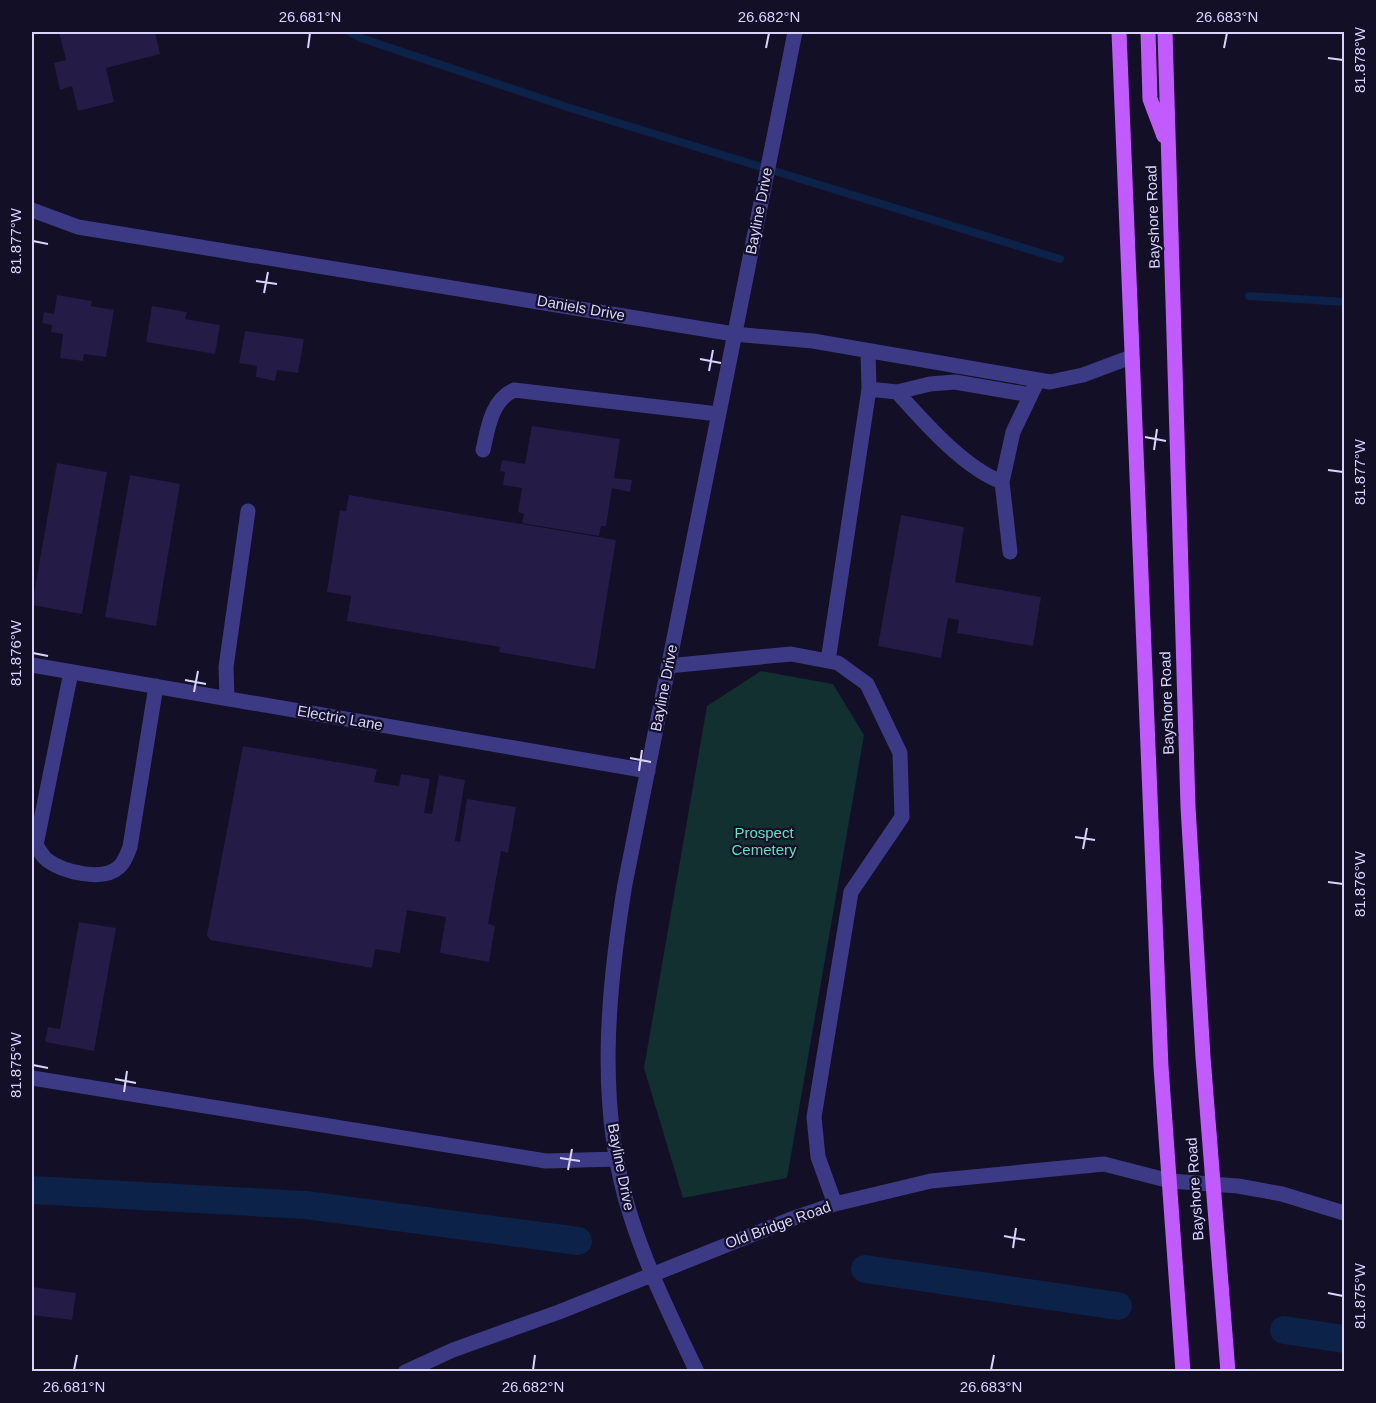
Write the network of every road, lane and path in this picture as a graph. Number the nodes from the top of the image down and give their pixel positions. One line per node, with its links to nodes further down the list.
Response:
1 (795, 32): 7 (street, Bayline Drive)
2 (1119, 32): 9 (main road, Bayshore Road)
3 (1148, 32): 5 (main road)
4 (1165, 32): 5 (main road, Bayshore Road)
5 (1169, 147): 29 (main road, Bayshore Road)
6 (32, 210): 7 (street, Daniels Drive)
7 (734, 334): 8 (street, Daniels Drive); 14 (street, Bayline Drive)
8 (868, 351): 10 (street, Daniels Drive); 11 (street)
9 (1131, 357): 10 (street, Daniels Drive); 28 (main road, Bayshore Road)
10 (1038, 380): 13 (street)
11 (868, 389): 12 (street); 19 (street)
12 (897, 392): 13 (street); 16 (street)
13 (1031, 395): 16 (street)
14 (718, 414): 15 (street); 21 (street, Bayline Drive)
15 (483, 450)
16 (1002, 482): 18 (street)
17 (248, 511): 24 (street)
18 (1010, 552)
19 (828, 661): 21 (street); 30 (street)
20 (32, 665): 22 (street, Electric Lane)
21 (668, 666): 25 (street, Bayline Drive)
22 (71, 672): 23 (street, Electric Lane); 23 (street)
23 (156, 686): 24 (street, Electric Lane)
24 (227, 698): 25 (street, Electric Lane)
25 (648, 771): 27 (street, Bayline Drive)
26 (32, 1078): 27 (street)
27 (617, 1159): 32 (street, Bayline Drive)
28 (1170, 1180): 29 (street, Old Bridge Road); 30 (street, Old Bridge Road); 35 (main road, Bayshore Road)
29 (1213, 1184): 31 (street, Old Bridge Road); 36 (main road, Bayshore Road)
30 (835, 1204): 32 (street, Old Bridge Road)
31 (1344, 1213)
32 (651, 1276): 33 (street, Old Bridge Road); 34 (street, Bayline Drive)
33 (405, 1371)
34 (697, 1371)
35 (1183, 1371)
36 (1228, 1371)

